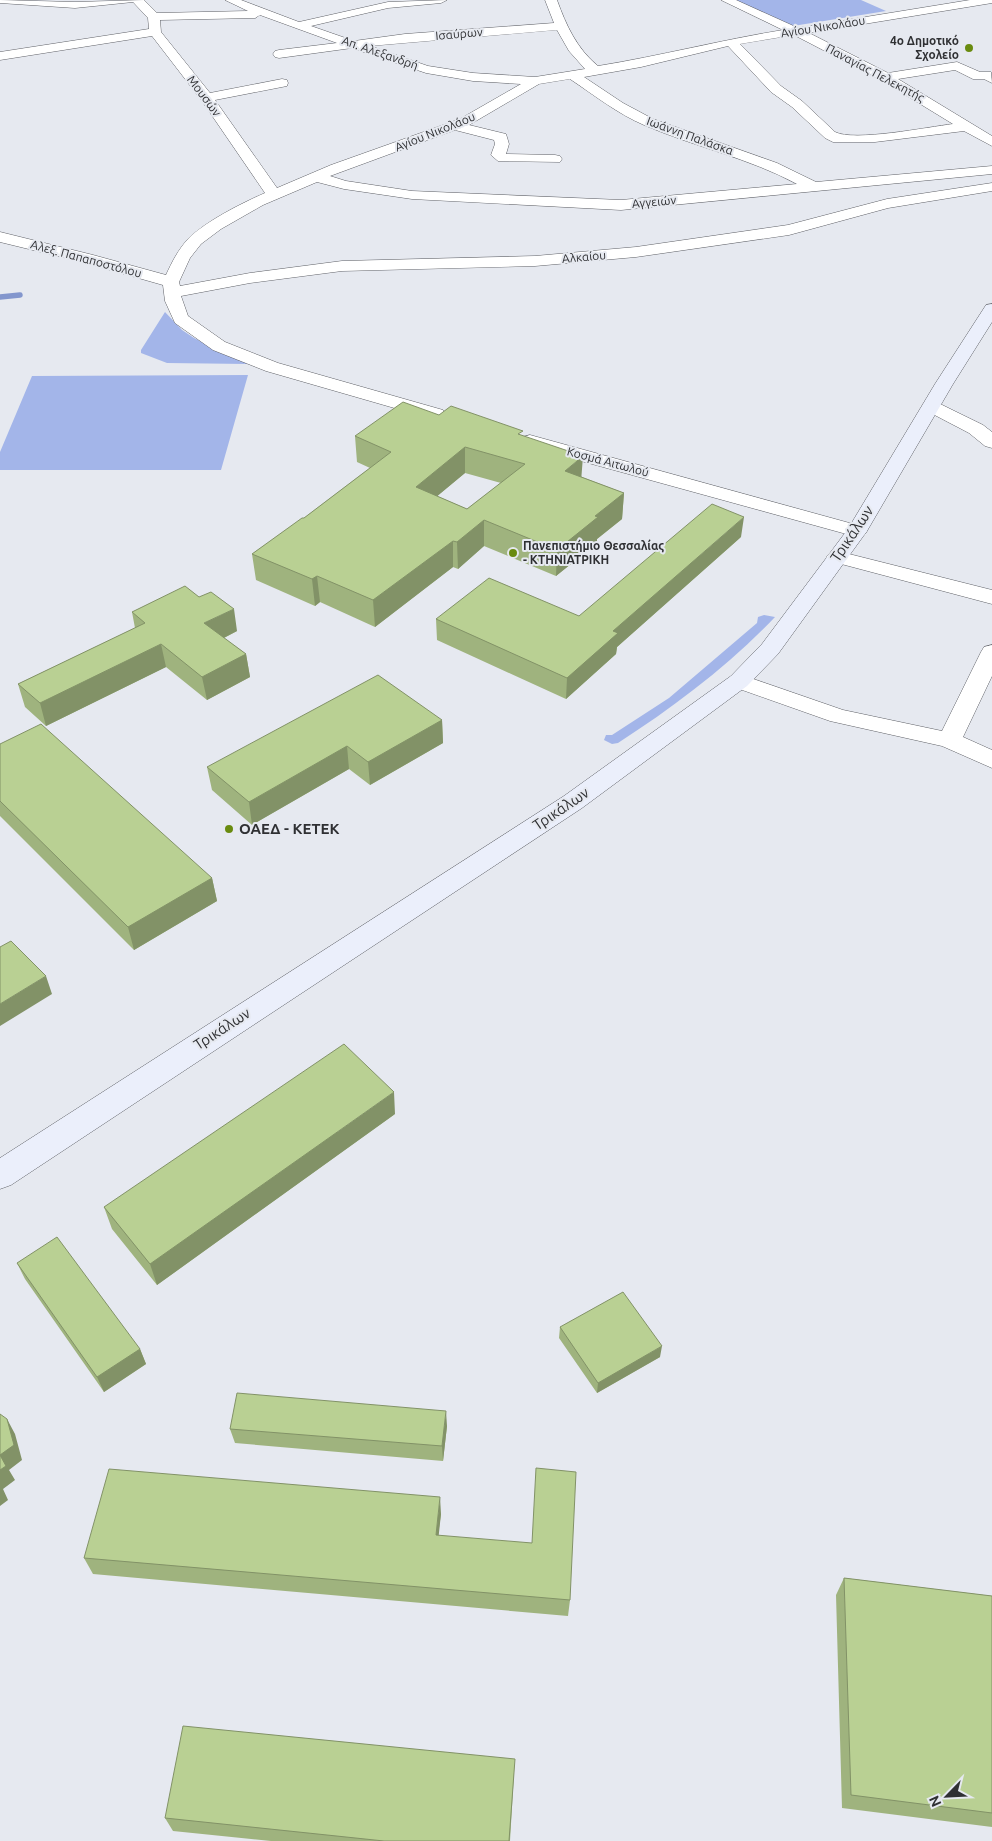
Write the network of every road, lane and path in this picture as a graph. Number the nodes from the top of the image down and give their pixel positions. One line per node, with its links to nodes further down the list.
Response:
1 (129, 0): 8 (street)
2 (137, 0): 14 (street)
3 (231, 0): 12 (street, Απ. Αλεξανδρή)
4 (441, 0): 16 (street)
5 (551, 0): 17 (street)
6 (727, 0): 18 (street, Παναγίας Πελεκητής)
7 (992, 0): 11 (street, Αγίου Νικολάου)
8 (93, 2): 9 (street)
9 (3, 3)
10 (882, 3): 13 (street)
11 (954, 6): 13 (street, Αγίου Νικολάου); 15 (street)
12 (260, 13): 14 (street); 16 (street, Απ. Αλεξανδρή)
13 (907, 14): 18 (street, Αγίου Νικολάου)
14 (154, 16): 19 (street)
15 (977, 16)
16 (298, 26): 21 (street, Απ. Αλεξανδρή)
17 (560, 26): 21 (street, Ισαύρων); 24 (street)
18 (795, 31): 20 (street, Αγίου Νικολάου); 26 (street, Παναγίας Πελεκητής)
19 (155, 32): 23 (street); 30 (street, Μουσών)
20 (731, 42): 24 (street, Αγίου Νικολάου); 32 (street)
21 (358, 45): 22 (street, Ισαύρων); 28 (street, Απ. Αλεξανδρή)
22 (280, 54)
23 (0, 56)
24 (596, 71): 25 (street, Αγίου Νικολάου)
25 (573, 75): 28 (street, Αγίου Νικολάου); 37 (street, Ιωάννη Παλάσκα)
26 (886, 77): 27 (street); 32 (street, Παναγίας Πελεκητής)
27 (992, 79)
28 (535, 81): 31 (street, Αγίου Νικολάου)
29 (282, 83): 30 (street)
30 (206, 98): 39 (street, Μουσών)
31 (454, 126): 34 (street); 36 (street, Αγίου Νικολάου)
32 (967, 126): 33 (street, Παναγίας Πελεκητής)
33 (992, 142)
34 (555, 159)
35 (992, 170): 37 (street, Αγγειών)
36 (317, 176): 37 (street, Αγγειών); 39 (street, Αγίου Νικολάου)
37 (812, 186)
38 (992, 187): 41 (street, Αλκαίου)
39 (274, 195): 41 (street, Αγίου Νικολάου)
40 (0, 237): 41 (street, Αλεξ. Παπαποστόλου)
41 (171, 287): 44 (street)
42 (992, 309): 43 (main road, Τρικάλων)
43 (932, 406): 46 (street); 47 (main road, Τρικάλων)
44 (452, 419)
45 (509, 435): 47 (street, Κοσμά Αιτωλού)
46 (989, 437)
47 (857, 531): 48 (main road, Τρικάλων)
48 (837, 557): 49 (street); 51 (main road, Τρικάλων)
49 (992, 597)
50 (992, 652): 52 (street)
51 (739, 681): 52 (street); 54 (main road, Τρικάλων)
52 (949, 740): 53 (street)
53 (990, 757)
54 (0, 1175)

